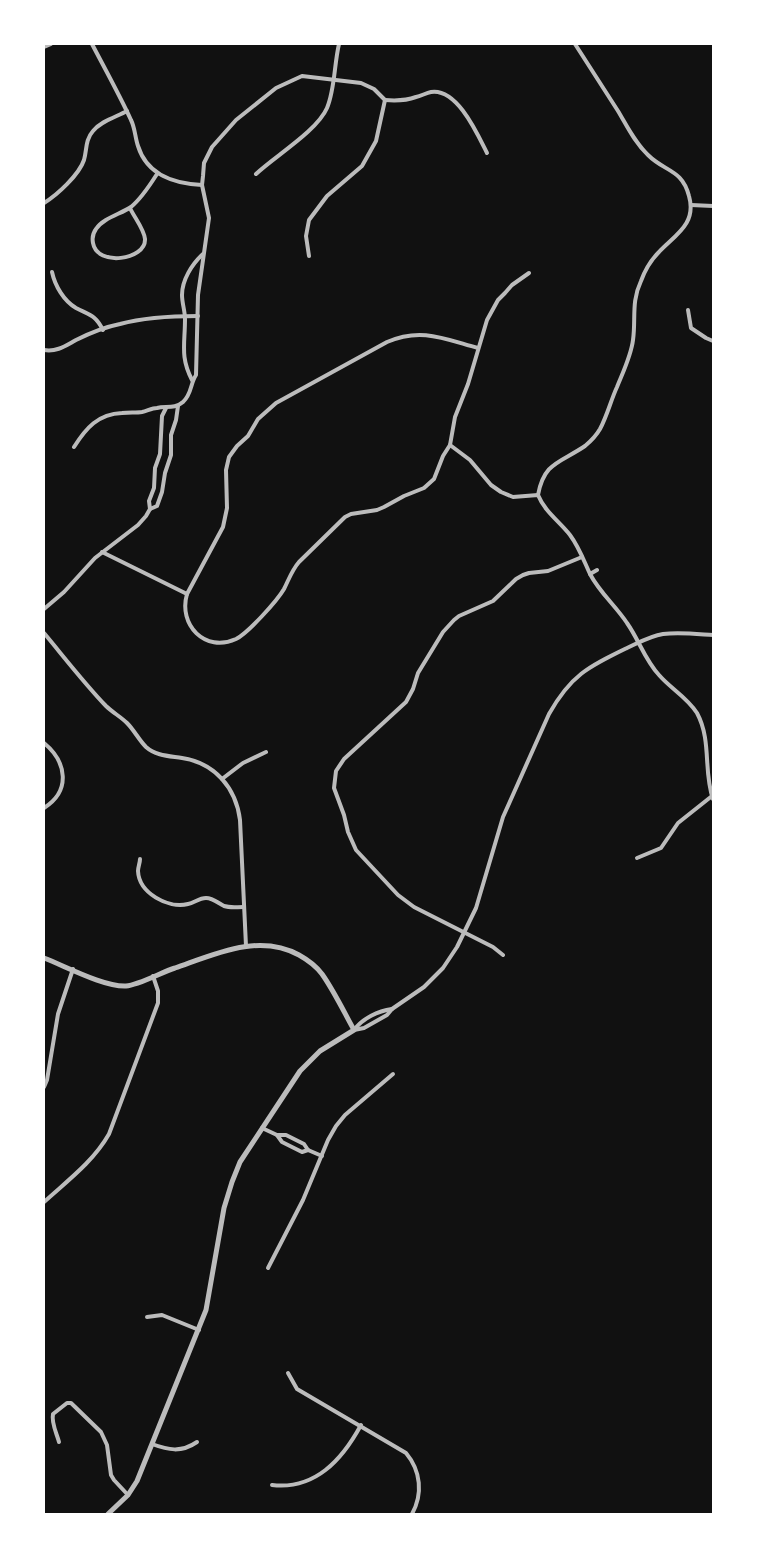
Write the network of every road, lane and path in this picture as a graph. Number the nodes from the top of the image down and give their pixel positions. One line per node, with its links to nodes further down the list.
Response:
1 (51, 44): 5 (street)
2 (92, 44): 8 (street)
3 (339, 44): 6 (street)
4 (575, 44): 14 (street)
5 (44, 48)
6 (333, 80): 7 (street); 11 (street); 12 (street)
7 (385, 100): 9 (street); 18 (street)
8 (127, 111): 10 (street); 13 (street)
9 (487, 152)
10 (158, 174): 12 (street); 16 (street)
11 (256, 174)
12 (202, 185): 17 (street)
13 (44, 203)
14 (691, 206): 15 (street); 35 (street)
15 (713, 206)
16 (130, 208): 16 (street)
17 (203, 254): 22 (street); 23 (street)
18 (309, 256)
19 (52, 272): 24 (street)
20 (529, 273): 26 (street)
21 (688, 310): 25 (street)
22 (185, 316): 23 (street); 24 (street); 28 (street)
23 (198, 316): 28 (street)
24 (102, 330): 27 (street)
25 (713, 341)
26 (478, 348): 33 (street); 41 (street)
27 (44, 350)
28 (192, 380): 29 (street)
29 (178, 406): 30 (street); 32 (street)
30 (166, 408): 31 (street); 34 (street)
31 (160, 434): 32 (street); 36 (street)
32 (171, 435): 36 (street)
33 (450, 445): 35 (street); 41 (street)
34 (74, 447)
35 (538, 495): 38 (street)
36 (150, 509): 37 (street)
37 (102, 552): 41 (street); 42 (street)
38 (582, 557): 40 (street); 54 (street)
39 (597, 570): 40 (street)
40 (590, 574): 45 (street)
41 (187, 594)
42 (44, 609)
43 (44, 633): 48 (street)
44 (713, 635): 45 (street)
45 (638, 643): 49 (street); 54 (street)
46 (44, 743): 50 (street)
47 (266, 752): 48 (street)
48 (222, 779): 53 (street)
49 (713, 798): 51 (street)
50 (44, 808)
51 (637, 858)
52 (140, 859): 53 (street)
53 (243, 907): 55 (street)
54 (466, 932): 56 (street); 60 (street)
55 (246, 946): 59 (street); 60 (street)
56 (504, 954)
57 (44, 958): 58 (street)
58 (73, 970): 59 (street); 62 (street)
59 (153, 976): 67 (street)
60 (354, 1030): 63 (street)
61 (393, 1074): 66 (street)
62 (44, 1087)
63 (262, 1128): 64 (street); 70 (street)
64 (277, 1135): 65 (street); 65 (street)
65 (308, 1150): 66 (street)
66 (322, 1156): 68 (street)
67 (44, 1202)
68 (268, 1268)
69 (147, 1317): 70 (street)
70 (199, 1330): 75 (street)
71 (288, 1373): 72 (street)
72 (361, 1425): 76 (street); 79 (street)
73 (59, 1442): 77 (street)
74 (197, 1442): 75 (street)
75 (152, 1444): 77 (street)
76 (272, 1485)
77 (128, 1495): 78 (street)
78 (108, 1514)
79 (412, 1514)

